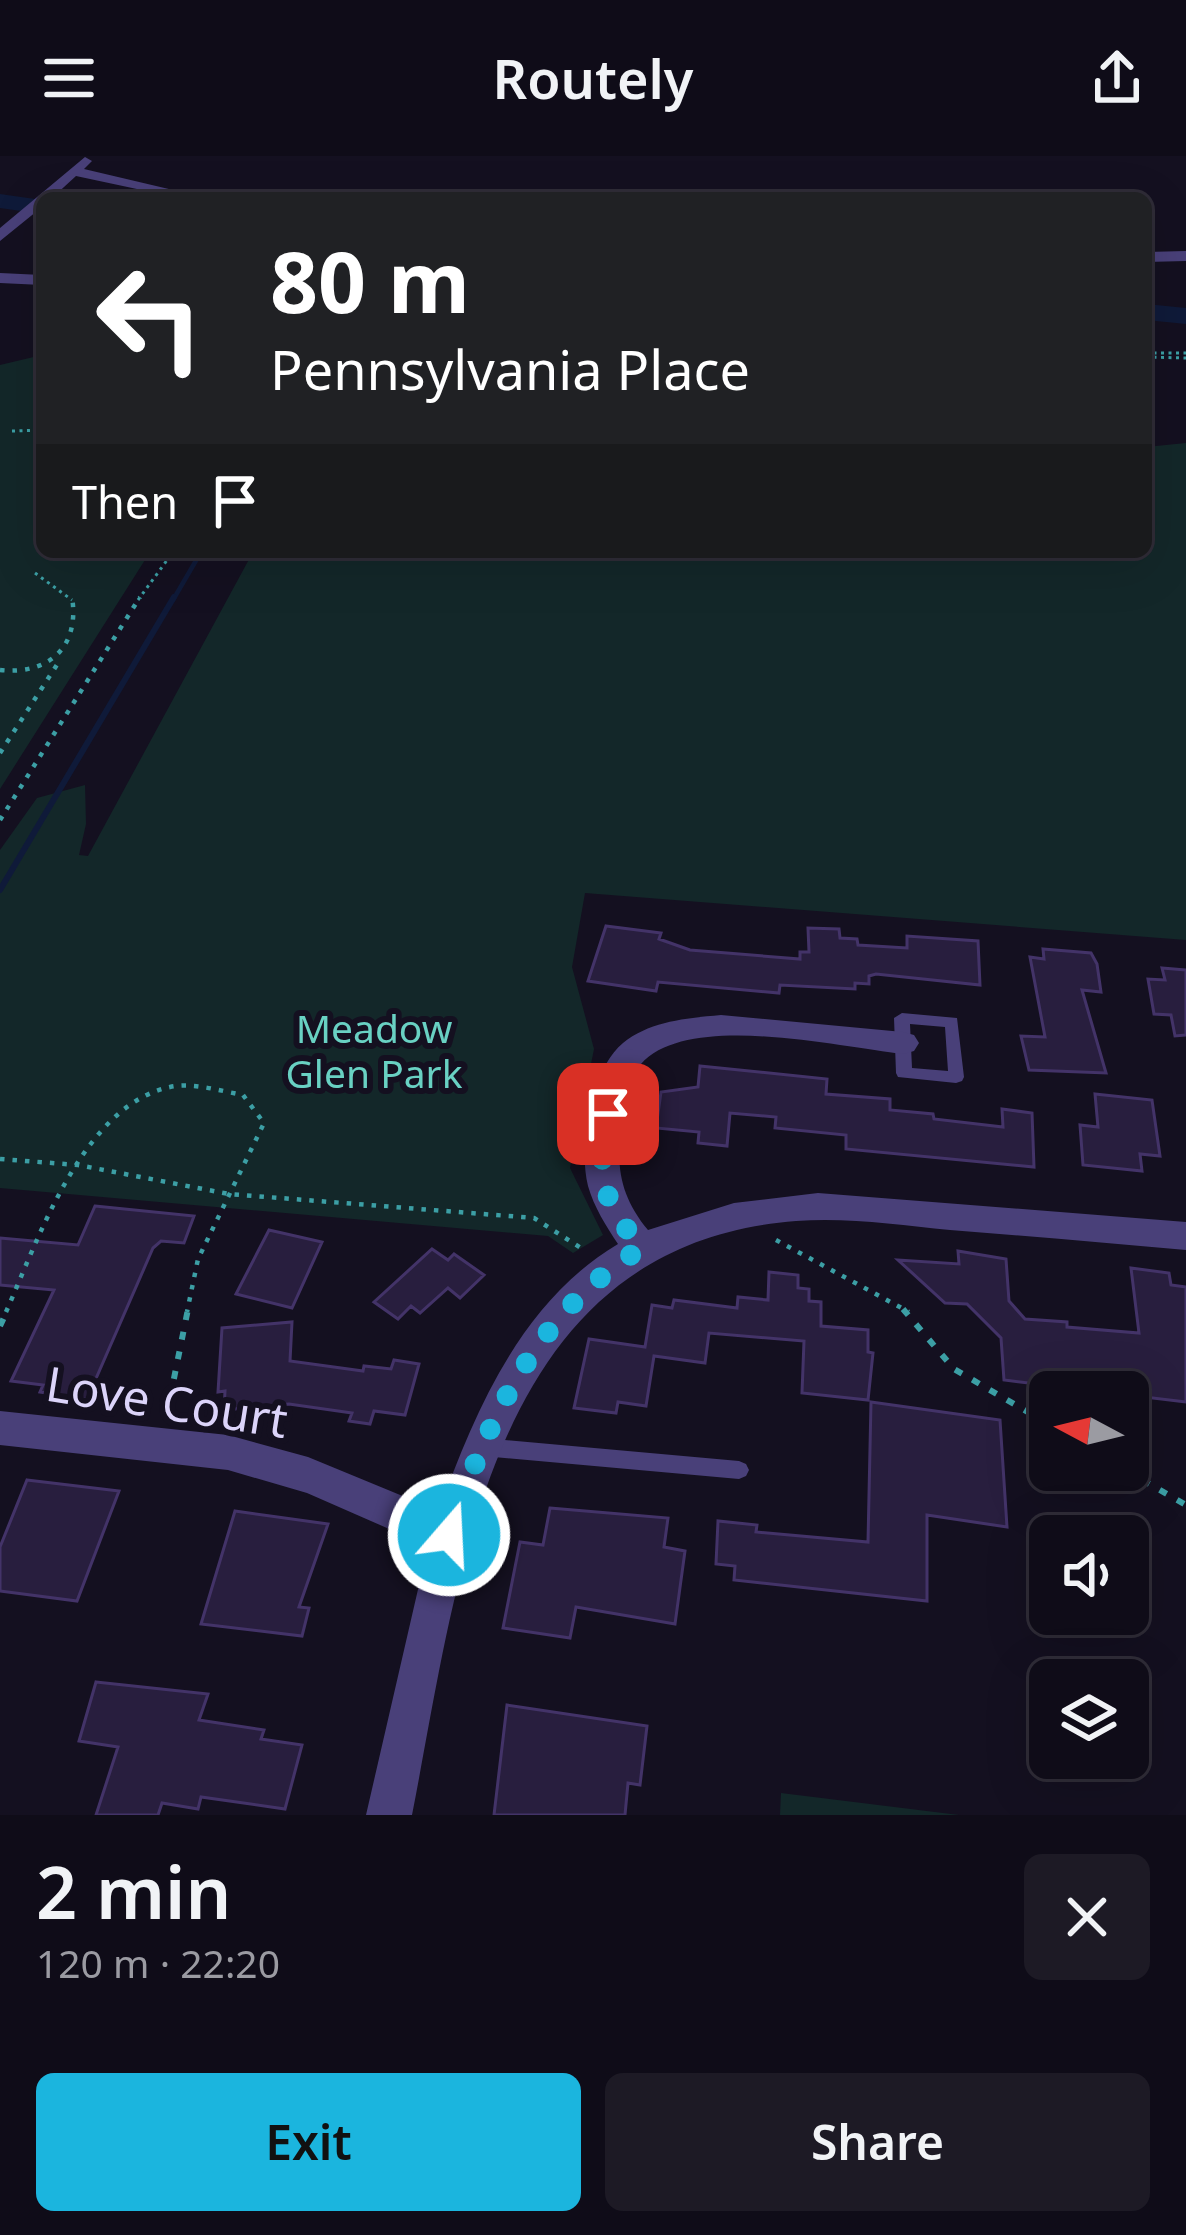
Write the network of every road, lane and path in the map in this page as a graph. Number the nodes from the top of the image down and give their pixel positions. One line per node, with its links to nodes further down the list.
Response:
1 (92, 156): 2 (street)
2 (70, 171): 3 (street); 4 (street)
3 (48, 192)
4 (171, 192)
5 (36, 203): 6 (street)
6 (0, 236)
7 (1186, 256): 8 (street)
8 (1152, 257)
9 (0, 278): 10 (street)
10 (36, 280)
11 (1152, 355): 12 (path)
12 (1186, 356)
13 (36, 430): 14 (path)
14 (13, 431)
15 (169, 558): 20 (path)
16 (35, 573): 17 (path)
17 (63, 656): 18 (path); 19 (path)
18 (0, 670)
19 (0, 753)
20 (0, 820)
21 (903, 1042): 21 (lane); 27 (street)
22 (0, 1159): 23 (path)
23 (78, 1165): 24 (path); 24 (path); 29 (path)
24 (229, 1194): 28 (path); 32 (path)
25 (742, 1216): 26 (street); 27 (street); 30 (path)
26 (1186, 1236)
27 (642, 1248): 28 (street)
28 (605, 1270): 33 (street)
29 (0, 1326)
30 (1029, 1413)
31 (0, 1428): 32 (street, Love Court)
32 (160, 1443): 37 (street, Love Court)
33 (480, 1446): 34 (lane); 37 (street)
34 (739, 1470)
35 (1149, 1484): 36 (path)
36 (1186, 1505)
37 (449, 1535): 38 (street)
38 (388, 1815)

